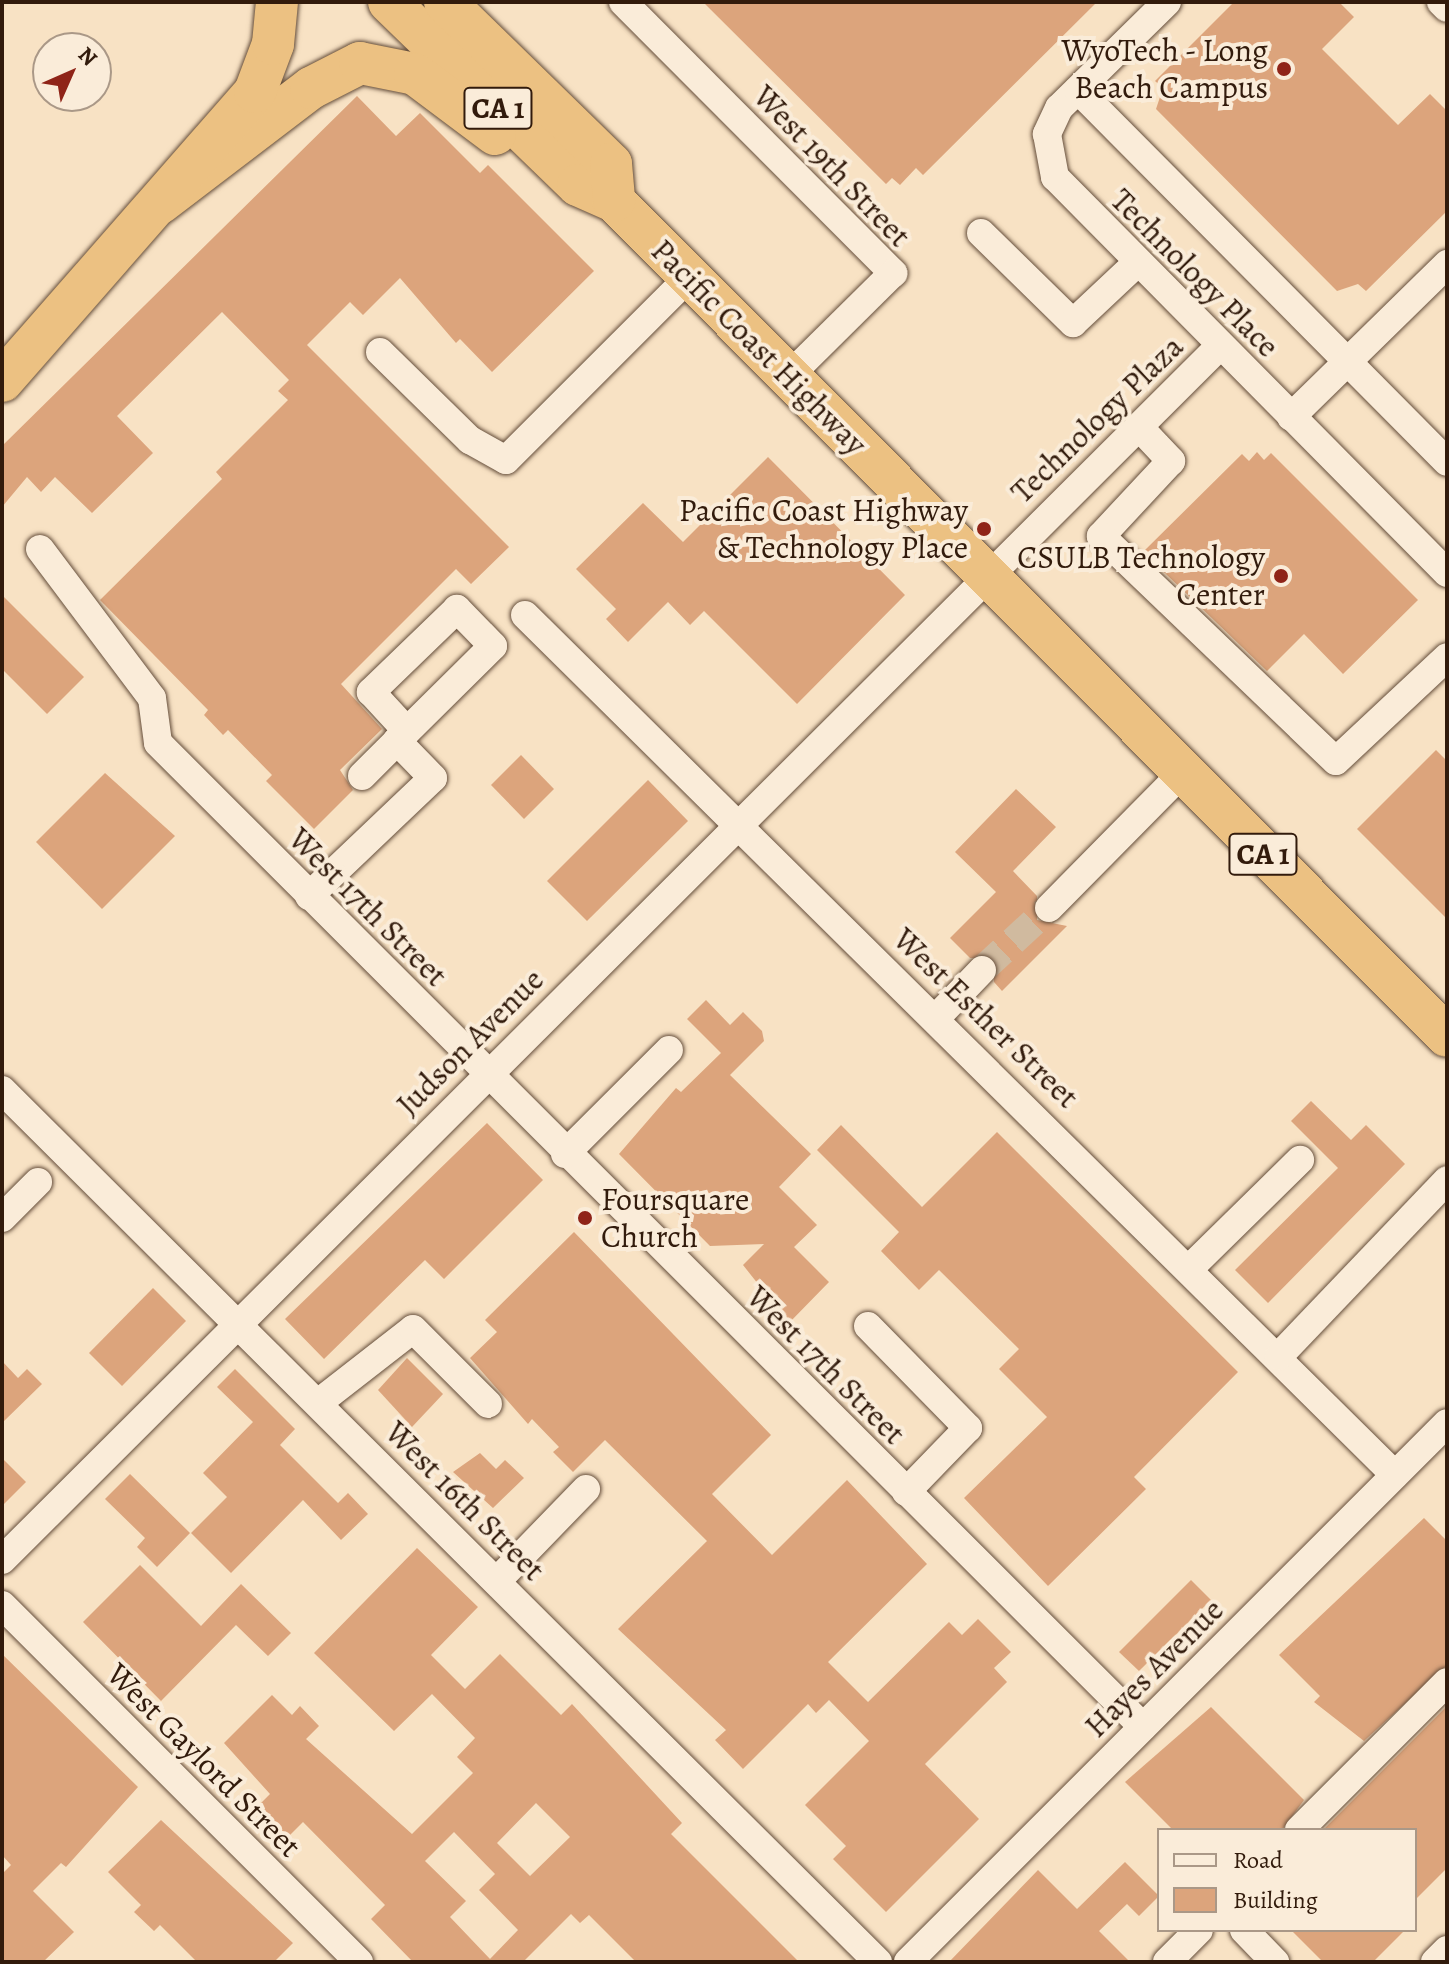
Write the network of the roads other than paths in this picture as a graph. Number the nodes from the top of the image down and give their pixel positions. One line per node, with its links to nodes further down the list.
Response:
1 (277, 2): 12 (highway)
2 (389, 2): 11 (highway, Pacific Coast Highway / CA 1)
3 (445, 2): 10 (highway, CA 1)
4 (483, 2): 10 (highway)
5 (623, 2): 20 (street, West 19th Street)
6 (1167, 2): 9 (street, Technology Place)
7 (1441, 2): 8 (street)
8 (1447, 8)
9 (1078, 90): 14 (street, Technology Place); 19 (street)
10 (540, 95): 11 (highway, CA 1)
11 (596, 193): 12 (highway); 16 (highway, Pacific Coast Highway / CA 1)
12 (160, 203): 21 (highway)
13 (981, 233): 14 (street)
14 (1137, 263): 17 (street, Technology Place)
15 (1447, 264): 19 (street)
16 (689, 277): 18 (street); 20 (highway, Pacific Coast Highway / CA 1)
17 (1220, 346): 22 (street, Technology Place); 23 (street, Technology Plaza)
18 (380, 352)
19 (1348, 361): 22 (street); 24 (street)
20 (789, 376): 26 (highway, Pacific Coast Highway / CA 1)
21 (2, 381)
22 (1291, 417): 27 (street, Technology Place)
23 (1139, 427): 26 (street, Technology Plaza); 29 (street)
24 (1447, 462)
25 (40, 549): 33 (street, West 17th Street)
26 (988, 573): 30 (highway, Pacific Coast Highway / CA 1); 32 (street, Judson Avenue)
27 (1447, 573)
28 (525, 615): 32 (street, West Esther Street)
29 (1444, 665)
30 (1182, 773): 34 (street); 37 (highway, Pacific Coast Highway / CA 1)
31 (362, 776): 33 (street)
32 (736, 820): 36 (street, West Esther Street); 39 (street, Judson Avenue)
33 (309, 896): 39 (street, West 17th Street)
34 (1049, 908)
35 (982, 970): 36 (street)
36 (937, 1017): 46 (street, West Esther Street)
37 (1447, 1036)
38 (669, 1050): 41 (street)
39 (486, 1076): 41 (street, West 17th Street); 47 (street, Judson Avenue)
40 (2, 1090): 47 (street, West 16th Street)
41 (565, 1154): 55 (street, West 17th Street)
42 (1300, 1160): 46 (street)
43 (1447, 1180): 49 (street)
44 (38, 1182): 45 (street)
45 (2, 1218)
46 (1191, 1267): 49 (street, West Esther Street)
47 (239, 1323): 50 (street, West 16th Street); 56 (street, Judson Avenue)
48 (868, 1326): 55 (street)
49 (1279, 1356): 53 (street, West Esther Street)
50 (318, 1403): 51 (street); 57 (street, West 16th Street)
51 (488, 1404)
52 (1447, 1423): 53 (street, Hayes Avenue)
53 (1395, 1475): 60 (street, Hayes Avenue)
54 (586, 1489): 57 (street)
55 (906, 1492): 60 (street, West 17th Street)
56 (2, 1560)
57 (497, 1581): 65 (street, West 16th Street)
58 (2, 1605): 64 (street, West Gaylord Street)
59 (1447, 1682): 61 (street)
60 (1143, 1727): 66 (street, Hayes Avenue)
61 (1301, 1828)
62 (1246, 1932): 67 (street)
63 (1447, 1950): 68 (street)
64 (359, 1962)
65 (878, 1962)
66 (908, 1962)
67 (1275, 1962)
68 (1435, 1962)

